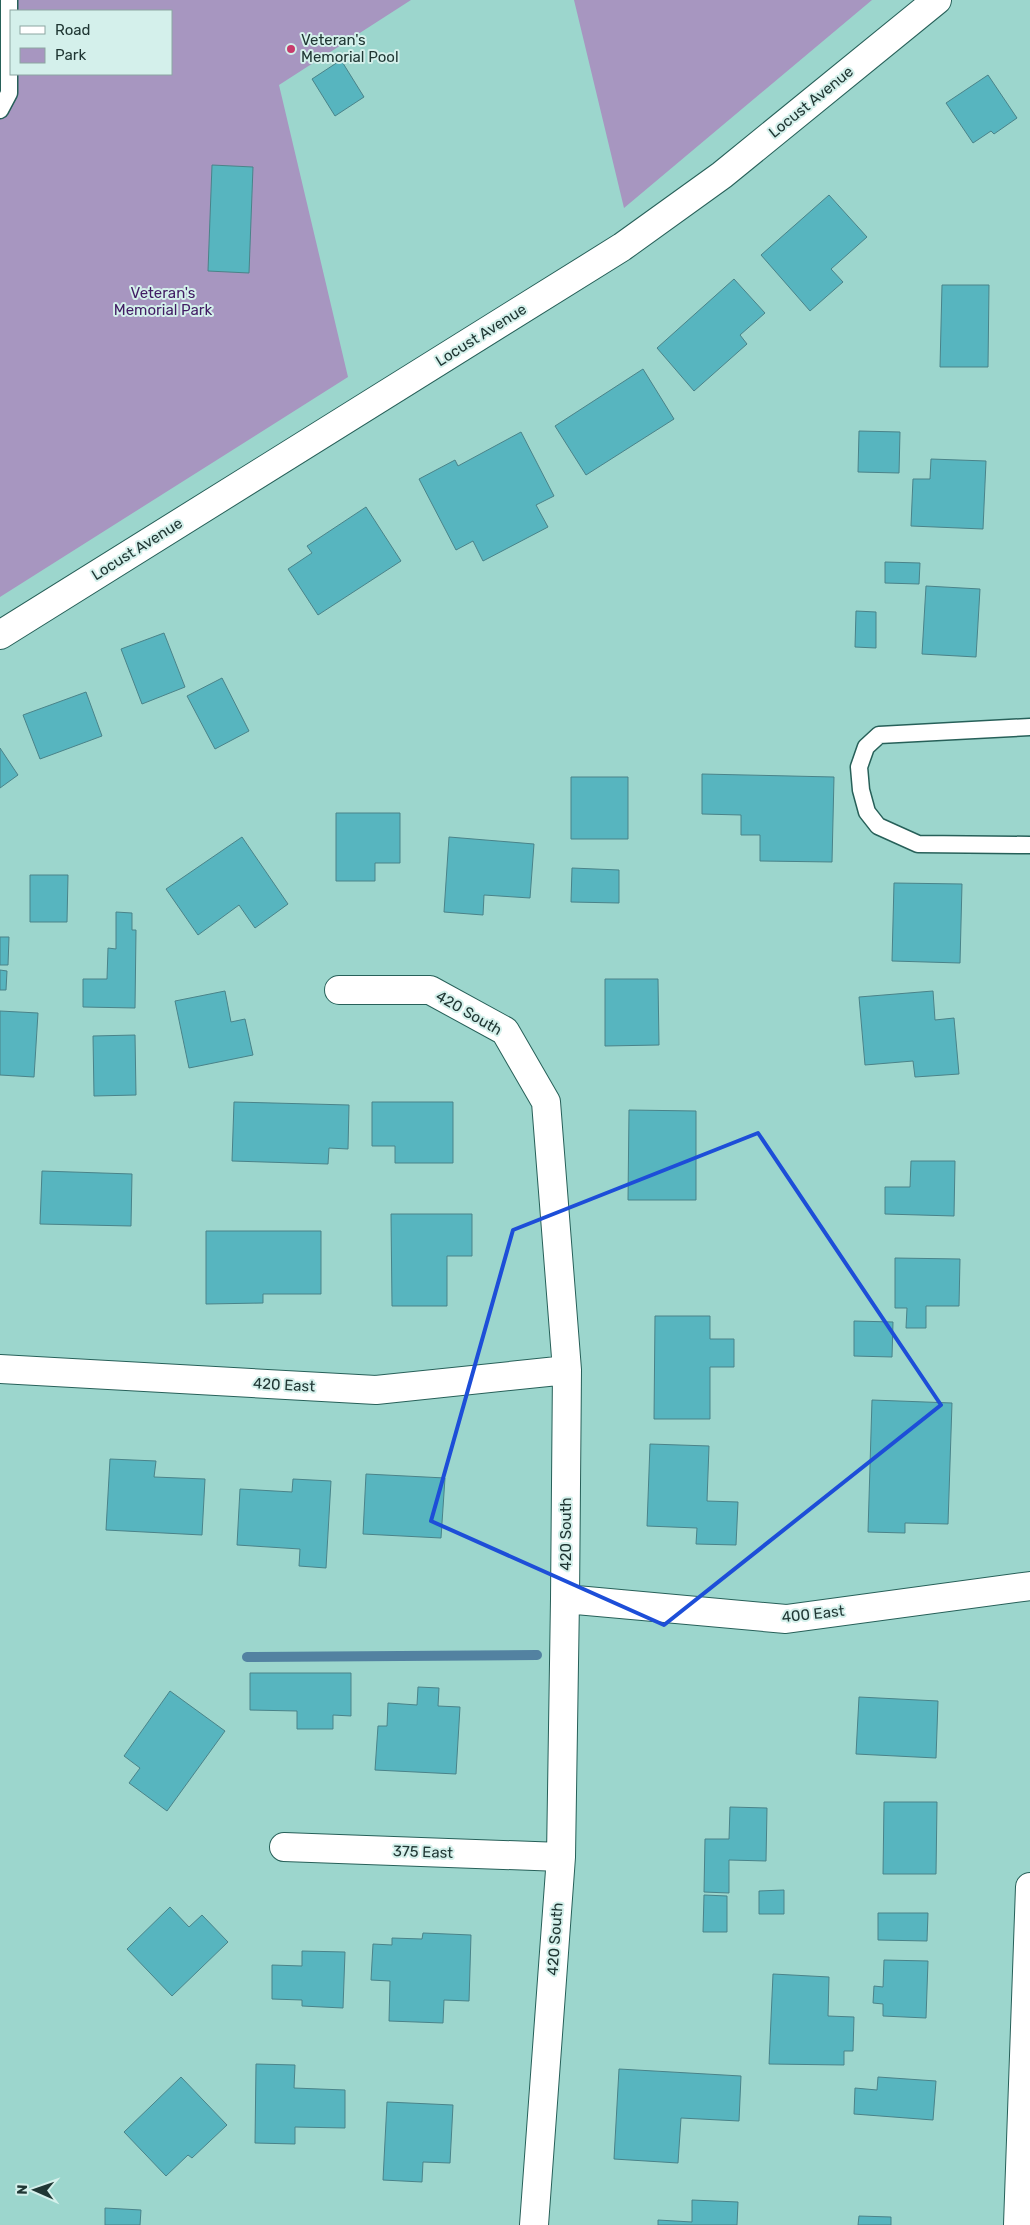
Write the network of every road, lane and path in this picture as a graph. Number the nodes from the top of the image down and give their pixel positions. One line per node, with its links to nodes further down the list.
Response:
1 (9, 0): 3 (lane)
2 (937, 0): 4 (street, Locust Avenue)
3 (0, 110)
4 (0, 635)
5 (1030, 727): 6 (lane)
6 (1030, 845)
7 (339, 990): 9 (street, 420 South)
8 (0, 1369): 9 (street, 420 East)
9 (567, 1370): 11 (street, 420 South)
10 (1030, 1586): 11 (street, 400 East)
11 (566, 1599): 13 (street, 420 South)
12 (284, 1847): 13 (street, 375 East)
13 (561, 1857): 16 (street, 420 South)
14 (1030, 1887): 15 (street)
15 (1025, 2168): 17 (street)
16 (534, 2225)
17 (1018, 2225)

